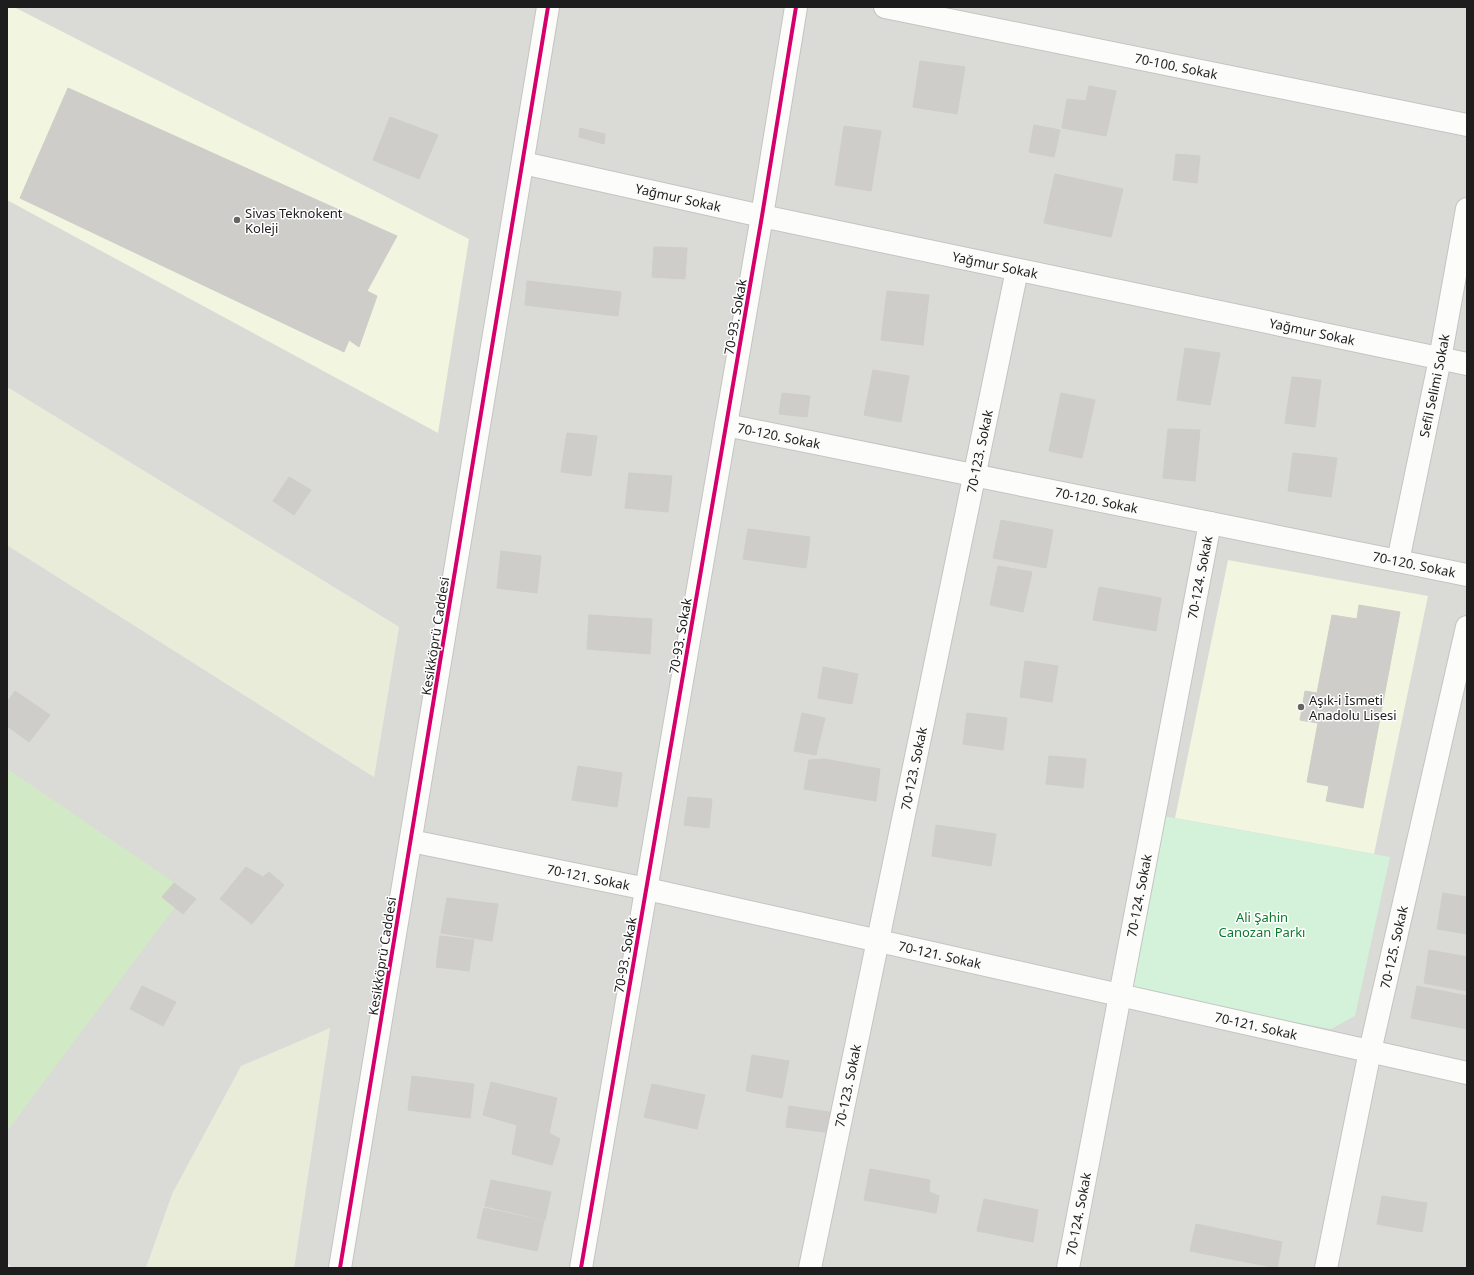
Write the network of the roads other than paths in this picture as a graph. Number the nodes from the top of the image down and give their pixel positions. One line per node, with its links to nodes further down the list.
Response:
1 (548, 7): 5 (street, Kesikköprü Caddesi)
2 (796, 7): 7 (street, 70-93. Sokak)
3 (885, 7): 4 (street, 70-100. Sokak)
4 (1467, 125)
5 (524, 163): 7 (street, Yağmur Sokak); 17 (street, Kesikköprü Caddesi)
6 (1467, 209): 9 (street, Sefil Selimi Sokak)
7 (762, 216): 8 (street, Yağmur Sokak); 11 (street, 70-93. Sokak)
8 (1017, 270): 9 (street, Yağmur Sokak); 12 (street, 70-123. Sokak)
9 (1440, 359): 10 (street, Yağmur Sokak); 14 (street, Sefil Selimi Sokak)
10 (1467, 364)
11 (726, 425): 12 (street, 70-120. Sokak); 18 (street, 70-93. Sokak)
12 (974, 476): 13 (street, 70-120. Sokak); 19 (street, 70-123. Sokak)
13 (1210, 523): 14 (street, 70-120. Sokak); 20 (street, 70-124. Sokak)
14 (1398, 561): 15 (street, 70-120. Sokak)
15 (1467, 575)
16 (1467, 627): 21 (street, 70-125. Sokak)
17 (411, 841): 18 (street, 70-121. Sokak); 23 (street, Kesikköprü Caddesi)
18 (647, 889): 19 (street, 70-121. Sokak); 24 (street, 70-93. Sokak)
19 (878, 941): 20 (street, 70-121. Sokak); 25 (street, 70-123. Sokak)
20 (1120, 995): 21 (street, 70-121. Sokak); 26 (street, 70-124. Sokak)
21 (1370, 1051): 22 (street, 70-121. Sokak); 27 (street, 70-125. Sokak)
22 (1467, 1073)
23 (340, 1268)
24 (582, 1268)
25 (810, 1268)
26 (1068, 1268)
27 (1326, 1268)

